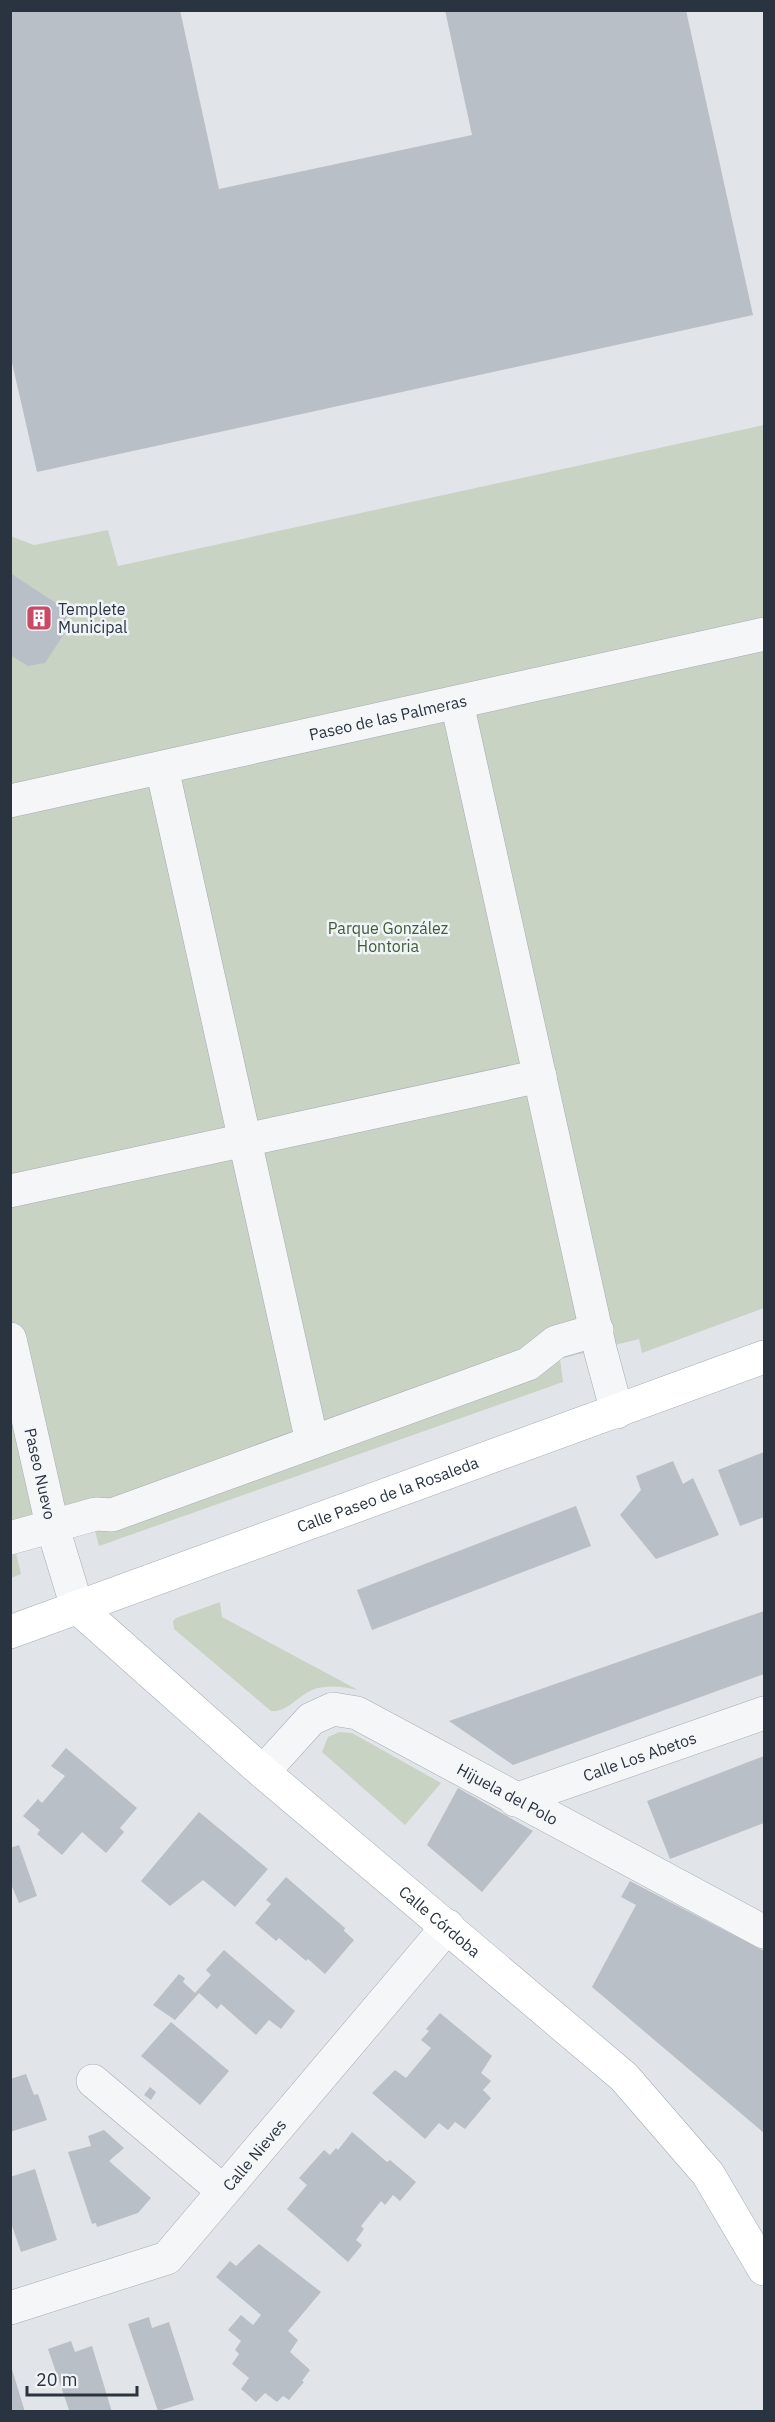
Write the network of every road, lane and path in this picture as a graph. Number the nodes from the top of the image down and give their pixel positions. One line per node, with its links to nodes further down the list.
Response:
1 (765, 634): 2 (street, Paseo de las Palmeras)
2 (457, 703): 3 (street, Paseo de las Palmeras); 5 (street)
3 (162, 768): 4 (street, Paseo de las Palmeras); 6 (street)
4 (10, 801)
5 (540, 1076): 6 (street); 8 (street)
6 (245, 1140): 7 (street); 12 (street)
7 (10, 1191)
8 (597, 1330): 11 (street); 12 (street)
9 (10, 1340): 13 (street, Paseo Nuevo)
10 (765, 1357): 11 (street, Calle Paseo de la Rosaleda)
11 (617, 1412): 15 (street, Calle Paseo de la Rosaleda)
12 (312, 1442): 13 (street)
13 (52, 1525): 14 (street); 15 (street, Paseo Nuevo)
14 (10, 1538)
15 (77, 1607): 16 (street, Calle Paseo de la Rosaleda); 18 (street, Calle Córdoba)
16 (10, 1632)
17 (765, 1713): 19 (street, Calle Los Abetos)
18 (263, 1772): 19 (street, Hijuela del Polo); 20 (street, Calle Córdoba)
19 (515, 1800): 21 (street, Hijuela del Polo)
20 (448, 1926): 23 (street, Calle Nieves); 24 (street, Calle Córdoba)
21 (765, 1932)
22 (93, 2081): 23 (street)
23 (223, 2192): 25 (street, Calle Nieves)
24 (765, 2269)
25 (10, 2308)

